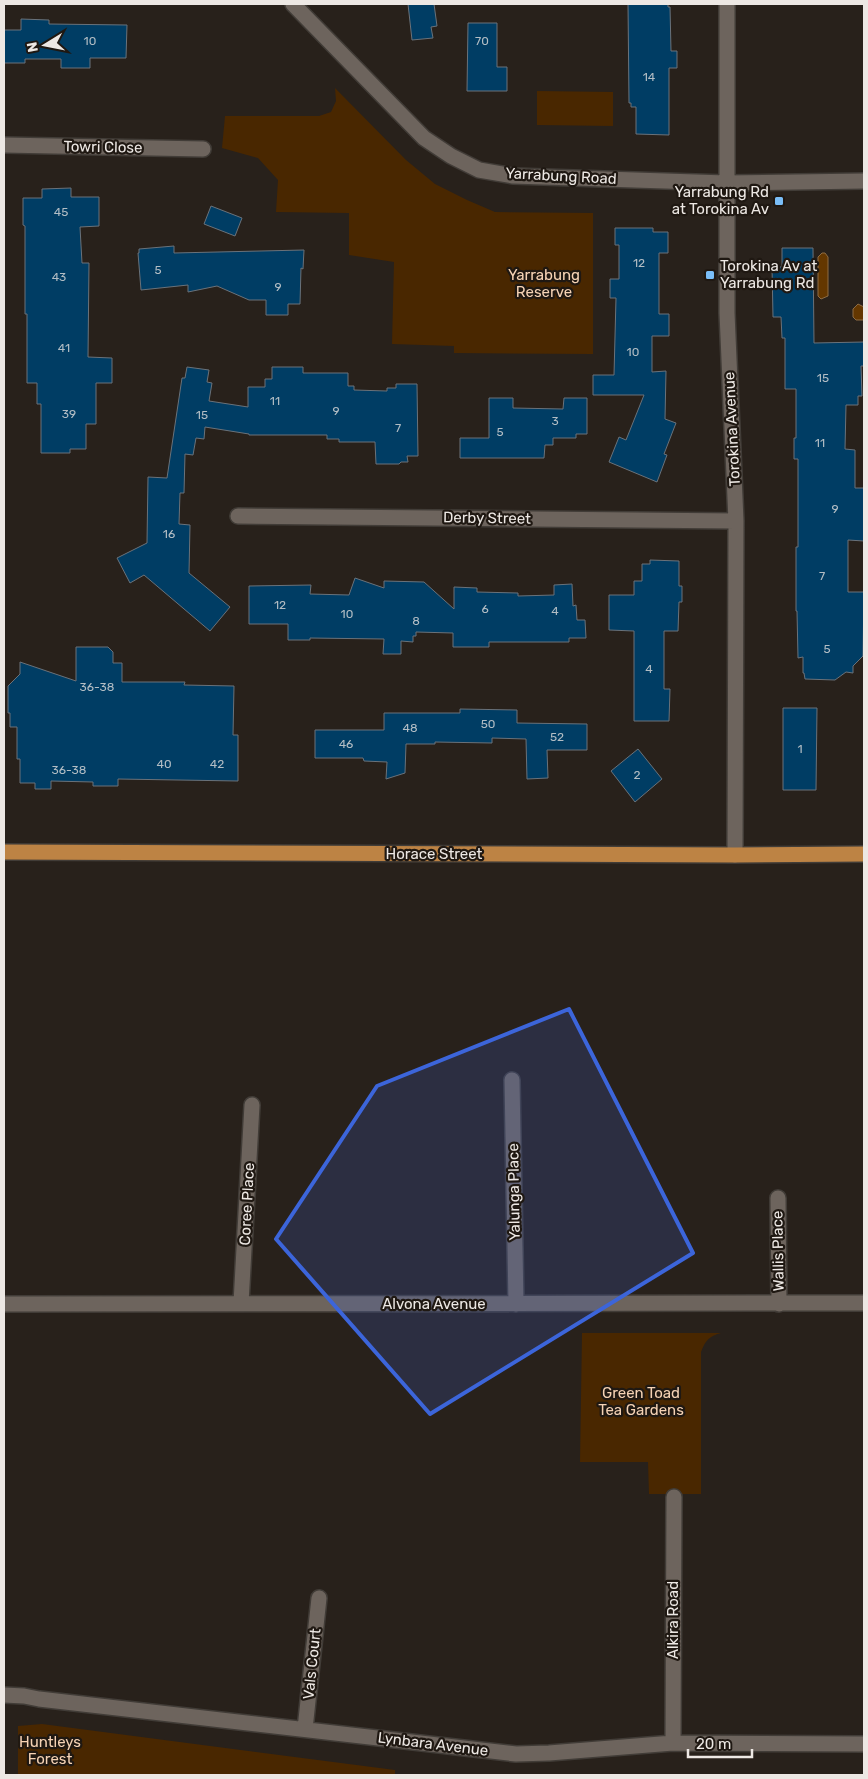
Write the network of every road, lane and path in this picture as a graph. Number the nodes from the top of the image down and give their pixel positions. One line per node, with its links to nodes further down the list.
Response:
1 (293, 4): 6 (street, Yarrabung Road)
2 (727, 4): 6 (street, Torokina Avenue)
3 (4, 145): 4 (street, Towri Close)
4 (203, 149)
5 (864, 181): 6 (street, Yarrabung Road)
6 (726, 183): 8 (street, Torokina Avenue)
7 (238, 516): 8 (street, Derby Street)
8 (736, 521): 11 (street, Torokina Avenue)
9 (4, 852): 11 (main road, Horace Street)
10 (864, 854): 11 (main road, Horace Street)
11 (735, 855)
12 (512, 1080): 18 (street, Yalunga Place)
13 (252, 1105): 15 (street, Coree Place)
14 (778, 1198): 19 (street, Wallis Place)
15 (242, 1302): 17 (street, Alvona Avenue); 18 (street, Alvona Avenue)
16 (864, 1303): 19 (street, Alvona Avenue)
17 (4, 1304)
18 (516, 1304): 19 (street, Alvona Avenue)
19 (779, 1304)
20 (674, 1497): 24 (street, Alkira Road)
21 (319, 1598): 23 (street, Vals Court)
22 (4, 1695): 23 (street, Lynbara Avenue)
23 (304, 1730): 24 (street, Lynbara Avenue)
24 (672, 1742): 25 (street, Lynbara Avenue)
25 (864, 1744)

